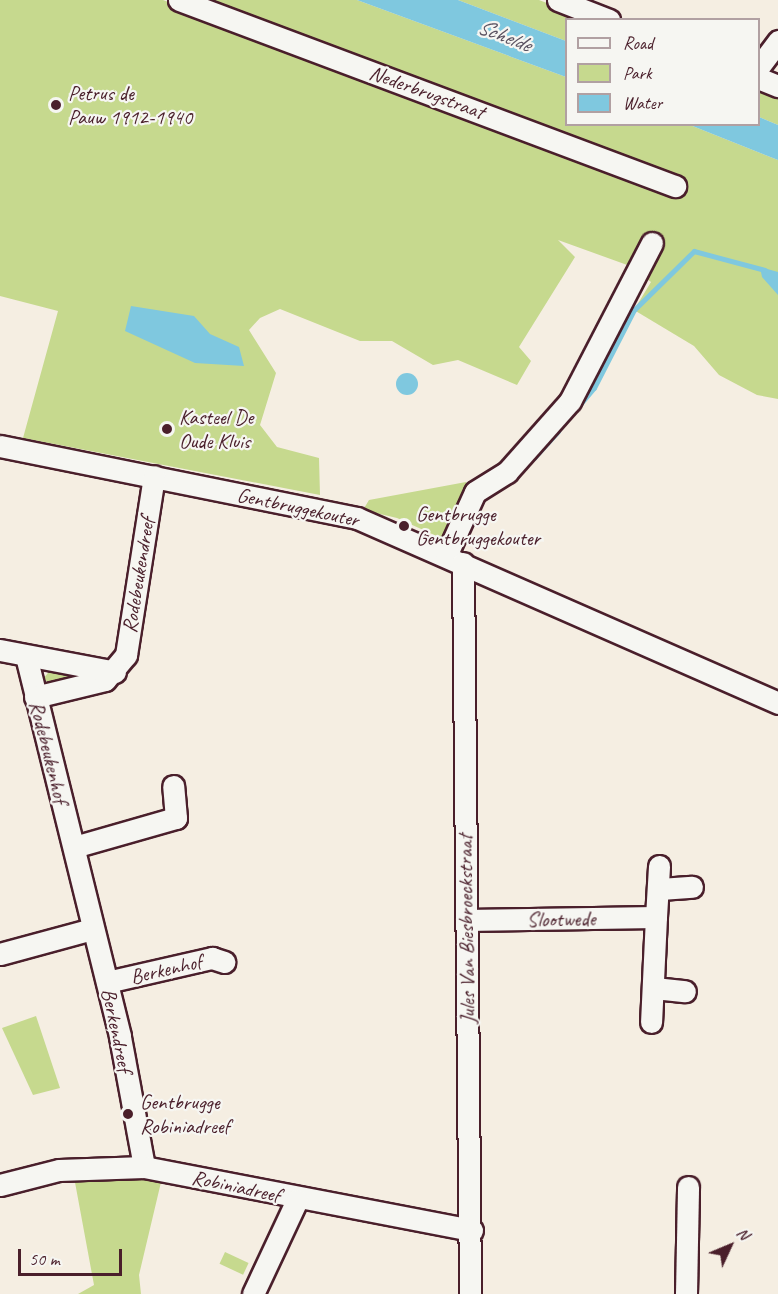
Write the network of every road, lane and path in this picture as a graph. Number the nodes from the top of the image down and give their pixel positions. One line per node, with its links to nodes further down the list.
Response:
1 (179, 0): 8 (street, Nederbrugstraat)
2 (558, 0): 3 (street)
3 (604, 18)
4 (778, 41): 5 (street)
5 (760, 67)
6 (760, 78): 7 (street)
7 (778, 86)
8 (675, 186)
9 (652, 243): 12 (street, Jules Van Biesbroeckstraat)
10 (0, 446): 11 (street, Gentbruggekouter)
11 (154, 476): 12 (street, Gentbruggekouter); 15 (street, Rodebeukendreef)
12 (455, 560): 17 (street, Gentbruggekouter); 24 (street, Jules Van Biesbroeckstraat)
13 (0, 650): 14 (street)
14 (26, 656): 15 (street); 16 (street, Rodebeukenhof)
15 (114, 672): 16 (street)
16 (35, 697): 19 (street, Rodebeukenhof)
17 (778, 703)
18 (173, 786): 19 (street)
19 (74, 847): 25 (street, Rodebeukenhof)
20 (660, 866): 22 (street)
21 (692, 887): 22 (street)
22 (660, 889): 23 (street)
23 (656, 917): 24 (street, Slootwede); 29 (street)
24 (466, 920): 36 (street, Jules Van Biesbroeckstraat)
25 (92, 929): 26 (street); 28 (street, Berkendreef)
26 (0, 954)
27 (224, 962): 28 (street, Berkenhof)
28 (107, 982): 32 (street, Berkendreef)
29 (654, 988): 30 (street); 31 (street)
30 (685, 991)
31 (651, 1022)
32 (144, 1167): 33 (street, Robiniadreef); 35 (street, Robiniadreef)
33 (0, 1185)
34 (688, 1187): 39 (street)
35 (297, 1200): 36 (street, Robiniadreef); 37 (street)
36 (472, 1230): 38 (street, Jules Van Biesbroeckstraat)
37 (253, 1294)
38 (470, 1294)
39 (686, 1294)

